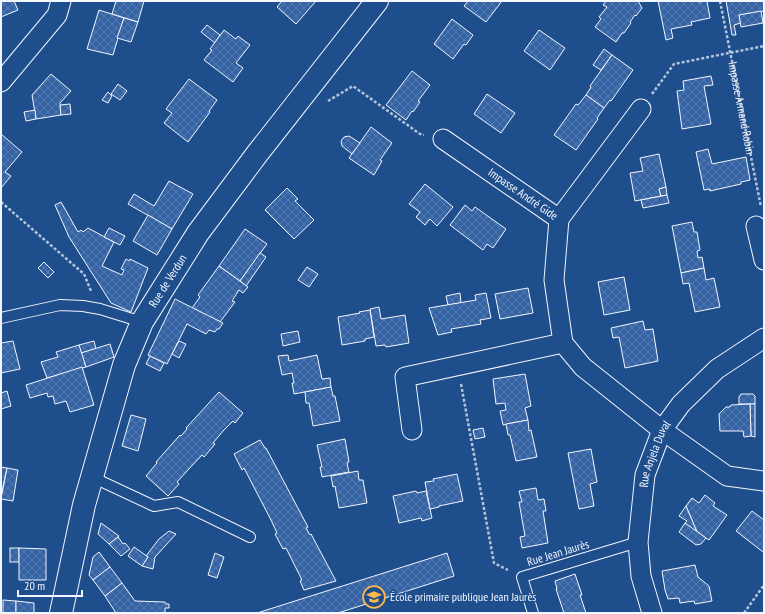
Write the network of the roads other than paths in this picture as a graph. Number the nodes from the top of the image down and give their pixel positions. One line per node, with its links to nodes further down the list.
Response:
1 (61, 1): 3 (street)
2 (377, 1): 10 (street, Rue de Verdun)
3 (5, 70)
4 (641, 109): 6 (street)
5 (442, 139): 6 (street, Impasse André Gide)
6 (559, 219): 12 (street, Impasse André Gide)
7 (756, 226): 8 (street)
8 (764, 260)
9 (1, 318): 10 (lane)
10 (142, 322): 15 (street, Rue de Verdun)
11 (764, 338): 14 (street, Rue Anjela Duval)
12 (563, 343): 13 (street); 14 (street)
13 (412, 430)
14 (662, 430): 16 (street); 18 (street, Rue Anjela Duval)
15 (92, 477): 17 (lane); 19 (street, Rue de Verdun)
16 (764, 481)
17 (250, 537)
18 (638, 542): 20 (lane, Rue Jean Jaurès); 21 (street, Rue Anjela Duval)
19 (61, 613)
20 (533, 613)
21 (652, 613)

